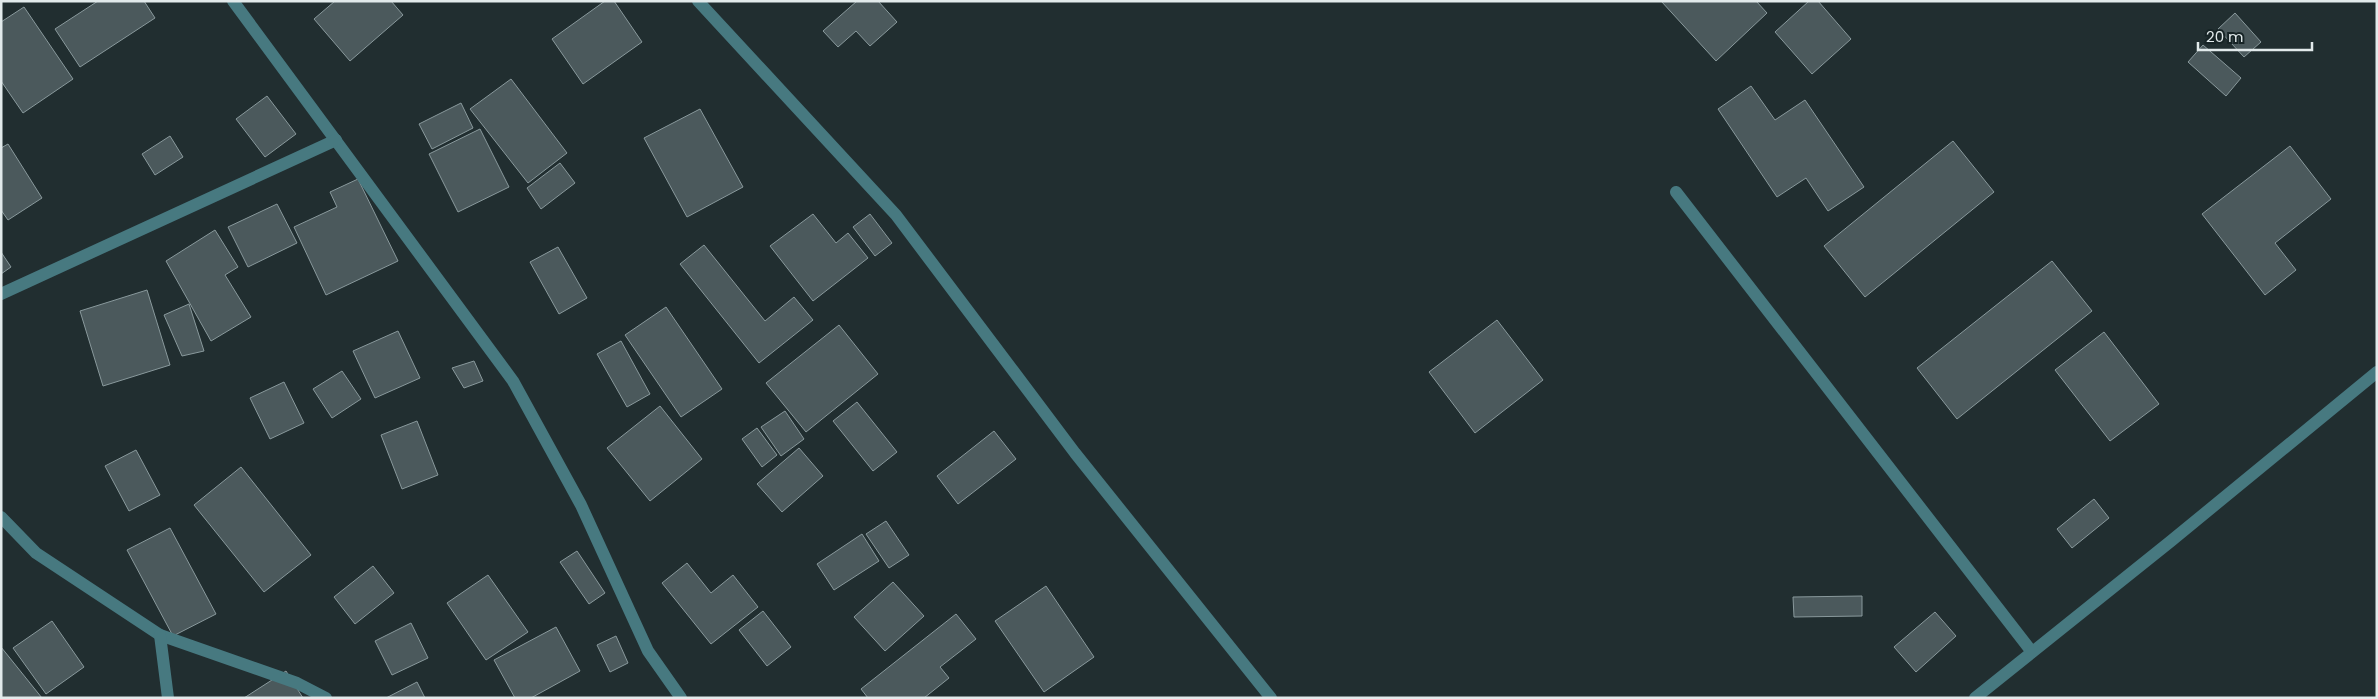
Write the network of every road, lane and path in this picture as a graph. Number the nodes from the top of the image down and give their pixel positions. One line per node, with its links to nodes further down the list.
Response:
1 (233, 1): 3 (street)
2 (698, 1): 13 (street)
3 (336, 140): 5 (street); 12 (street)
4 (1676, 192): 9 (street)
5 (1, 294)
6 (2377, 372): 9 (street)
7 (1, 517): 8 (street)
8 (160, 635): 10 (street); 11 (street)
9 (2032, 652): 14 (street)
10 (168, 698)
11 (326, 698)
12 (681, 698)
13 (1271, 698)
14 (1975, 698)

